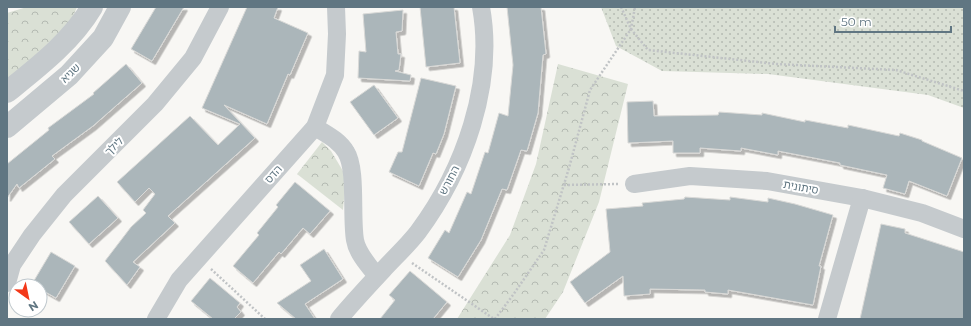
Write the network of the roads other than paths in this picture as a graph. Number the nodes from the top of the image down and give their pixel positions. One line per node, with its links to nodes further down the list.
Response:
1 (92, 7): 6 (street)
2 (120, 7): 7 (street, שגיא)
3 (220, 7): 13 (street, לילך)
4 (336, 7): 8 (street, הדס)
5 (481, 7): 12 (street, החורש)
6 (7, 92)
7 (7, 126)
8 (315, 127): 12 (street); 14 (street, הדס)
9 (634, 184): 10 (street, סיתונית)
10 (862, 198): 11 (street, סיתונית); 16 (street)
11 (964, 229)
12 (377, 276): 15 (street, החורש)
13 (7, 283)
14 (156, 319)
15 (339, 319)
16 (827, 319)

